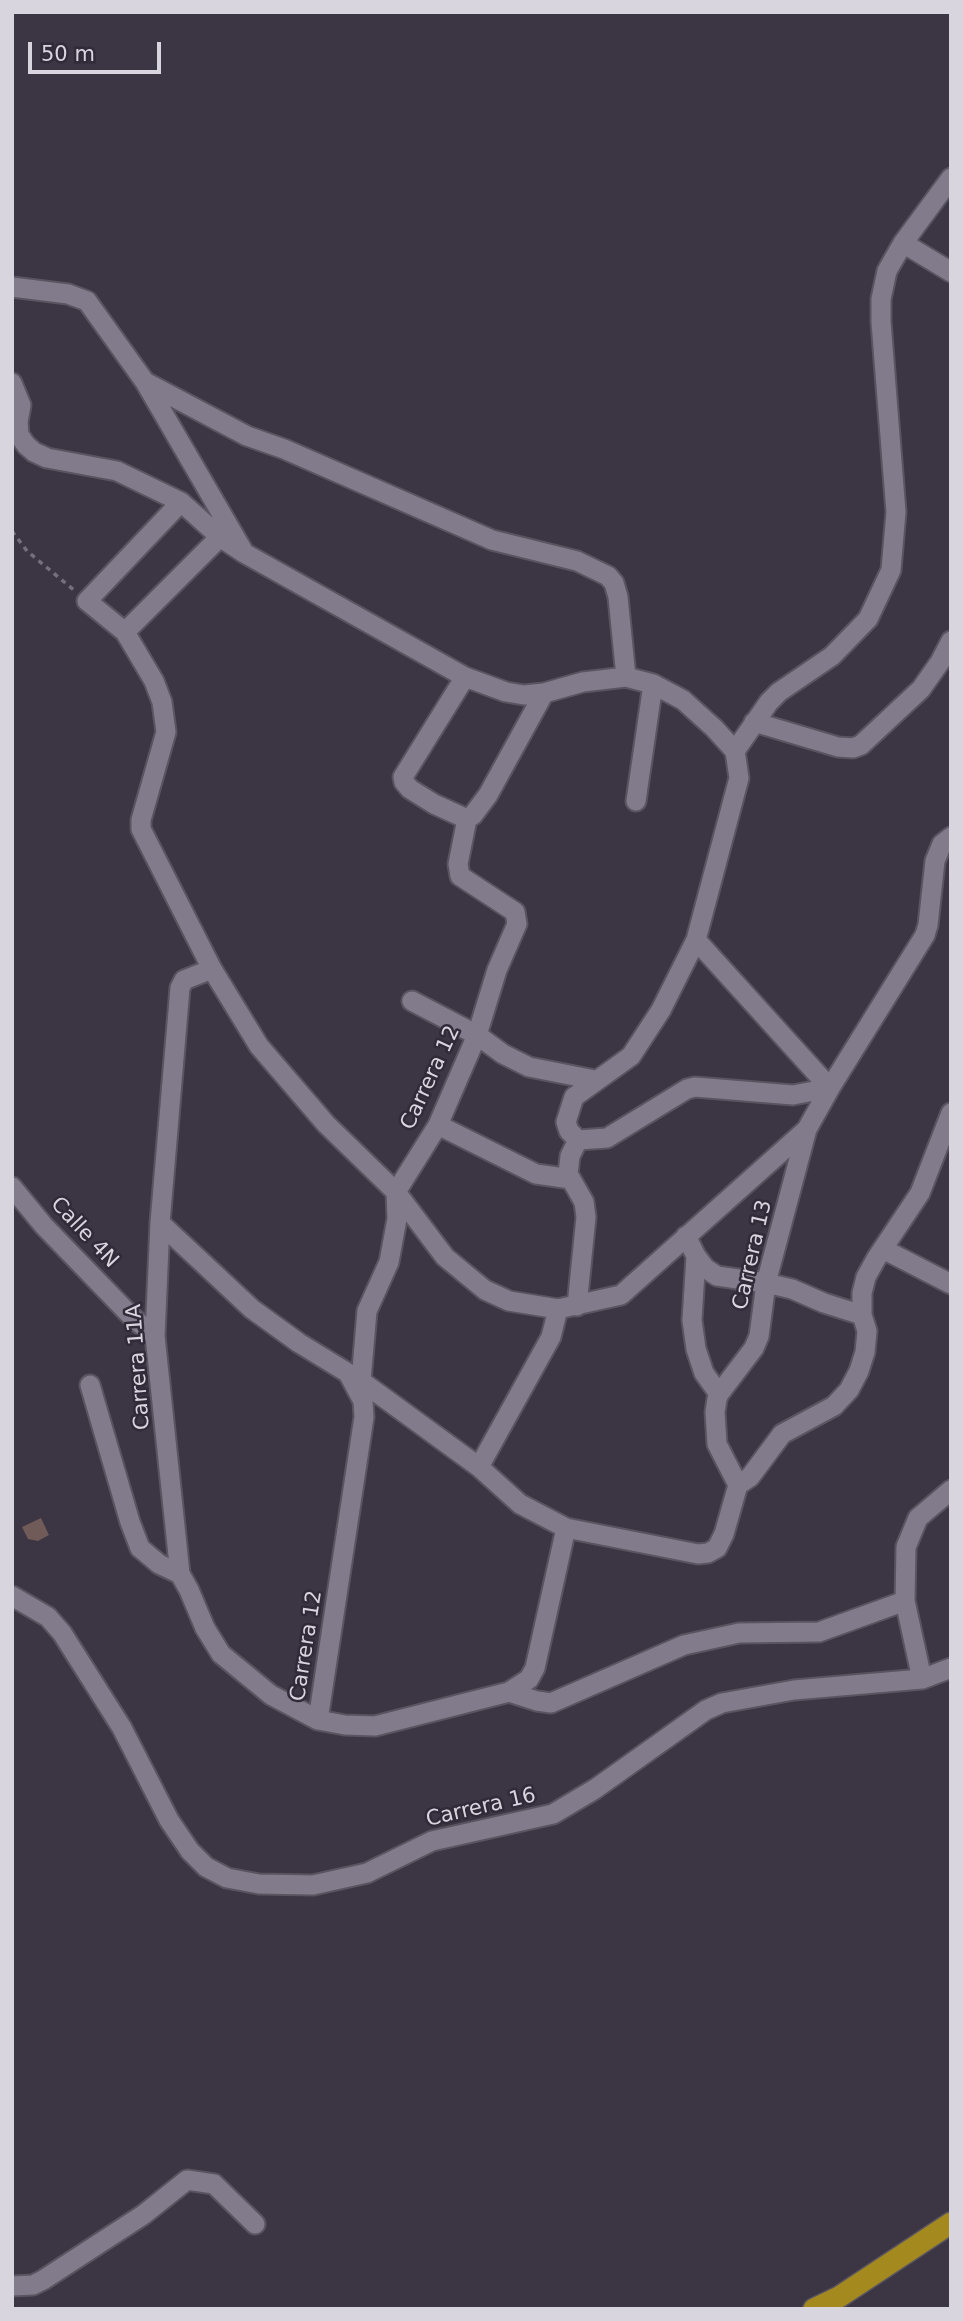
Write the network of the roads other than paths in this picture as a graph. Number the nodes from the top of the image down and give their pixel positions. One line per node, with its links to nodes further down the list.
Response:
1 (950, 179): 2 (street)
2 (903, 243): 3 (street); 16 (street)
3 (951, 272)
4 (12, 288): 5 (street)
5 (145, 382): 9 (street); 13 (street)
6 (12, 383): 7 (street)
7 (181, 502): 8 (street); 10 (street)
8 (220, 537): 9 (street); 10 (street)
9 (244, 553): 12 (street)
10 (125, 632): 22 (street)
11 (951, 641): 16 (street)
12 (465, 677): 15 (street); 19 (street)
13 (626, 677): 14 (street); 15 (street)
14 (653, 684): 17 (street); 18 (street)
15 (544, 693): 19 (street)
16 (754, 722): 17 (street)
17 (735, 751): 21 (street)
18 (636, 801)
19 (467, 819): 24 (street, Carrera 12)
20 (951, 837): 26 (street, Carrera 13)
21 (696, 940): 25 (street); 26 (street)
22 (212, 969): 33 (street); 34 (street, Carrera 11A)
23 (412, 1001): 24 (street)
24 (477, 1035): 25 (street); 28 (street, Carrera 12)
25 (595, 1080): 30 (street)
26 (830, 1088): 29 (street, Carrera 13); 30 (street)
27 (951, 1113): 36 (street)
28 (438, 1125): 31 (street); 33 (street, Carrera 12)
29 (807, 1129): 35 (street); 38 (street, Carrera 13)
30 (578, 1140): 31 (street)
31 (571, 1179): 40 (street)
32 (12, 1187): 42 (street, Calle 4N)
33 (396, 1192): 40 (street); 43 (street)
34 (160, 1223): 42 (street, Carrera 11A); 43 (street)
35 (686, 1236): 37 (street); 40 (street)
36 (883, 1249): 39 (street); 41 (street)
37 (696, 1256): 38 (street); 45 (street)
38 (766, 1283): 41 (street); 45 (street, Carrera 13)
39 (951, 1284)
40 (568, 1307): 46 (street)
41 (862, 1315): 47 (street)
42 (155, 1336): 50 (street, Carrera 11A)
43 (355, 1378): 46 (street); 56 (street, Carrera 12)
44 (90, 1385): 50 (street)
45 (719, 1394): 47 (street)
46 (479, 1467): 49 (street)
47 (738, 1485): 49 (street)
48 (951, 1490): 52 (street)
49 (566, 1528): 55 (street)
50 (180, 1574): 56 (street, Carrera 11A)
51 (12, 1597): 54 (street, Carrera 16)
52 (905, 1601): 54 (street); 55 (street)
53 (951, 1668): 54 (street, Carrera 16)
54 (922, 1679)
55 (509, 1692): 56 (street, Carrera 11A)
56 (318, 1720)
57 (951, 2222): 60 (highway)
58 (255, 2224): 59 (street)
59 (12, 2286)
60 (814, 2309)

